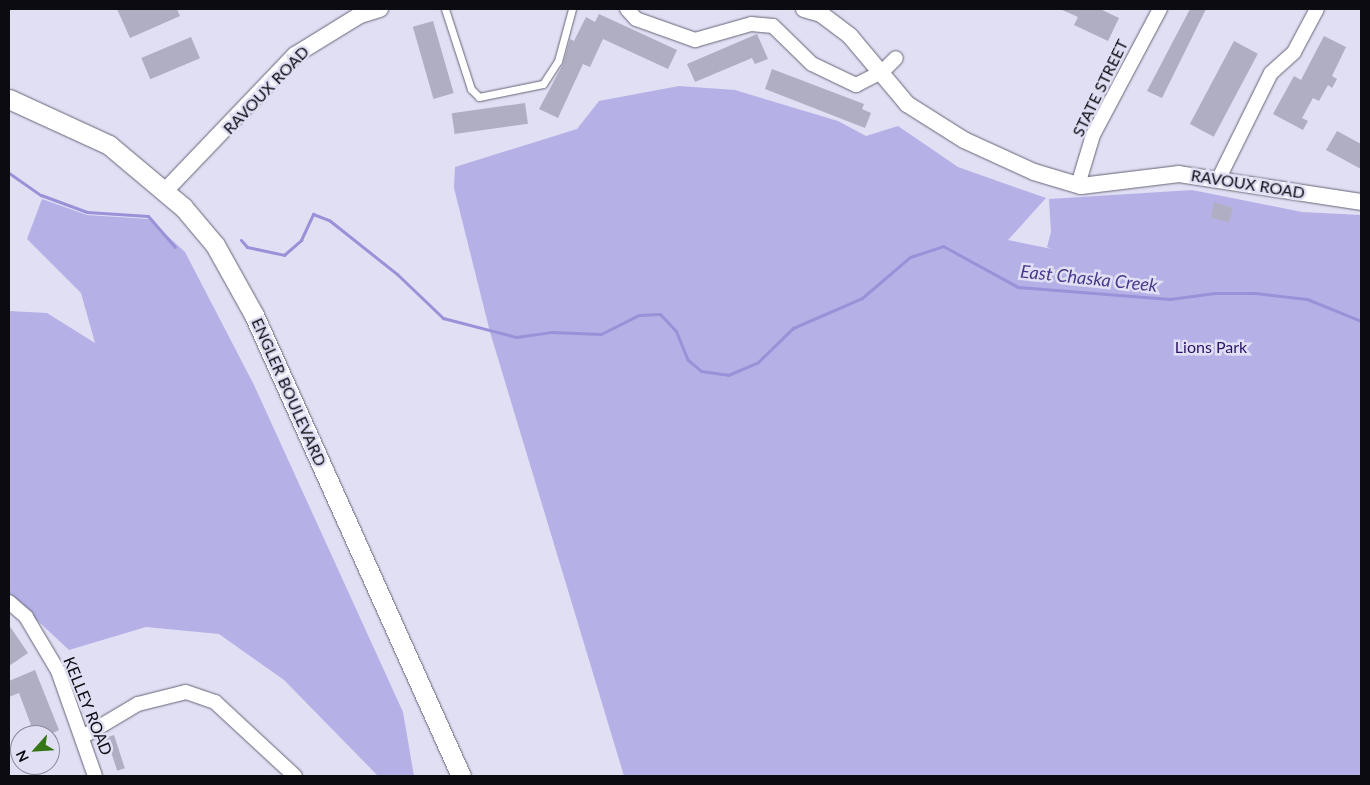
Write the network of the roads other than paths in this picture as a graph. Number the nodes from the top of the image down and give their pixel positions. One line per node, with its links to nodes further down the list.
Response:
1 (380, 9): 13 (street, RAVOUX ROAD)
2 (445, 9): 3 (lane)
3 (572, 9)
4 (626, 9): 9 (street)
5 (804, 9): 9 (street, RAVOUX ROAD)
6 (1160, 9): 12 (street, STATE STREET)
7 (1317, 9): 11 (street)
8 (896, 58): 9 (street)
9 (883, 71): 12 (street, RAVOUX ROAD)
10 (9, 99): 13 (main road, ENGLER BOULEVARD)
11 (1219, 178): 12 (street, RAVOUX ROAD); 14 (street, RAVOUX ROAD)
12 (1078, 185)
13 (165, 191): 19 (main road, ENGLER BOULEVARD)
14 (1361, 202)
15 (9, 602): 16 (street, KELLEY ROAD)
16 (84, 736): 17 (street, KELLEY ROAD); 18 (street)
17 (95, 776)
18 (295, 776)
19 (461, 776)

